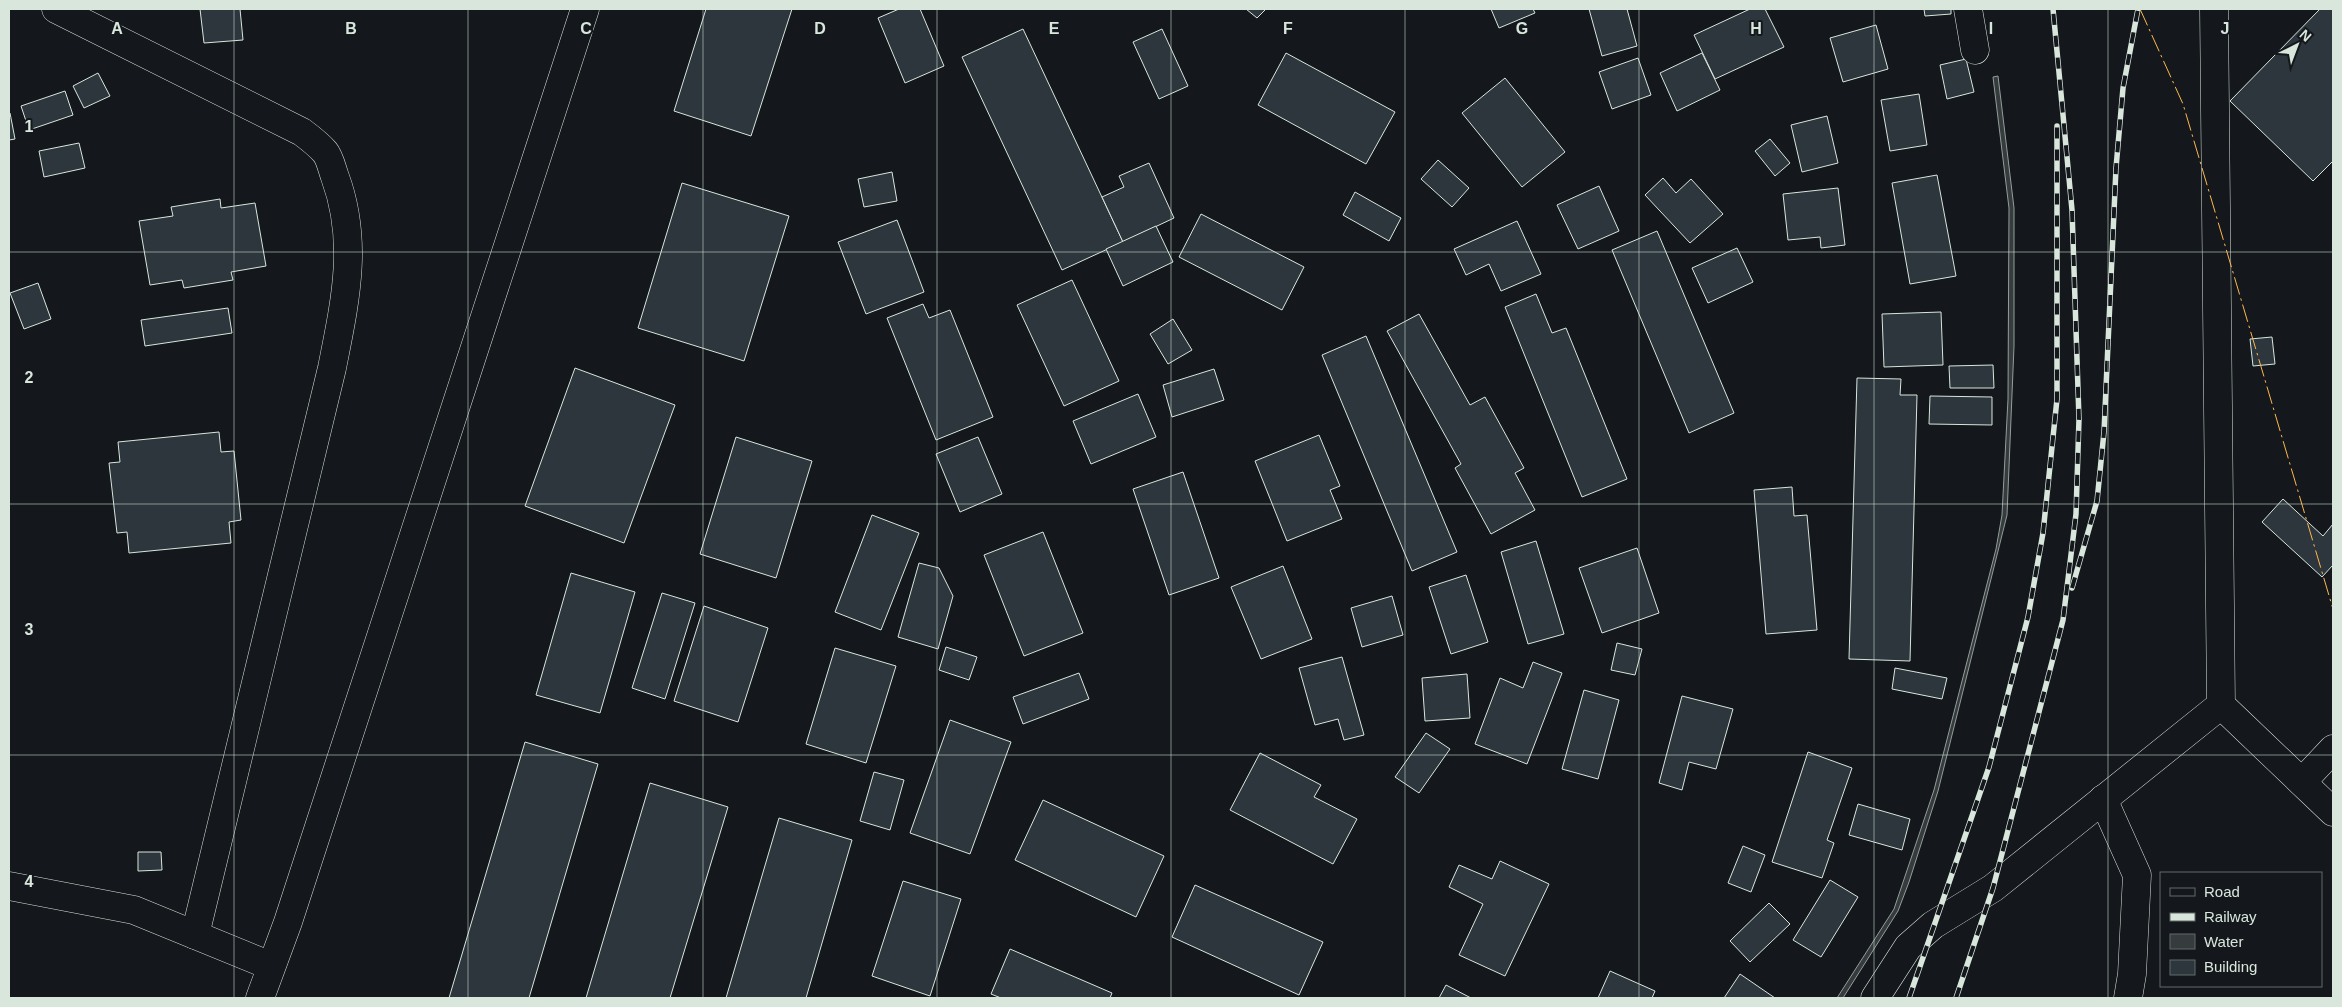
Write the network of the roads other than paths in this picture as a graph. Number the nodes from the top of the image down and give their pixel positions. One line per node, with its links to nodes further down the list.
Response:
1 (56, 9): 12 (street)
2 (585, 9): 13 (street)
3 (1968, 9): 5 (street)
4 (2214, 9): 6 (street)
5 (1975, 50)
6 (2221, 705): 8 (street); 9 (street)
7 (2333, 749): 8 (street)
8 (2302, 782): 10 (street)
9 (2103, 799): 15 (street); 16 (street)
10 (2333, 812)
11 (9, 886): 12 (street)
12 (195, 934): 13 (street)
13 (271, 966): 14 (street)
14 (260, 998)
15 (1875, 998)
16 (2128, 998)

